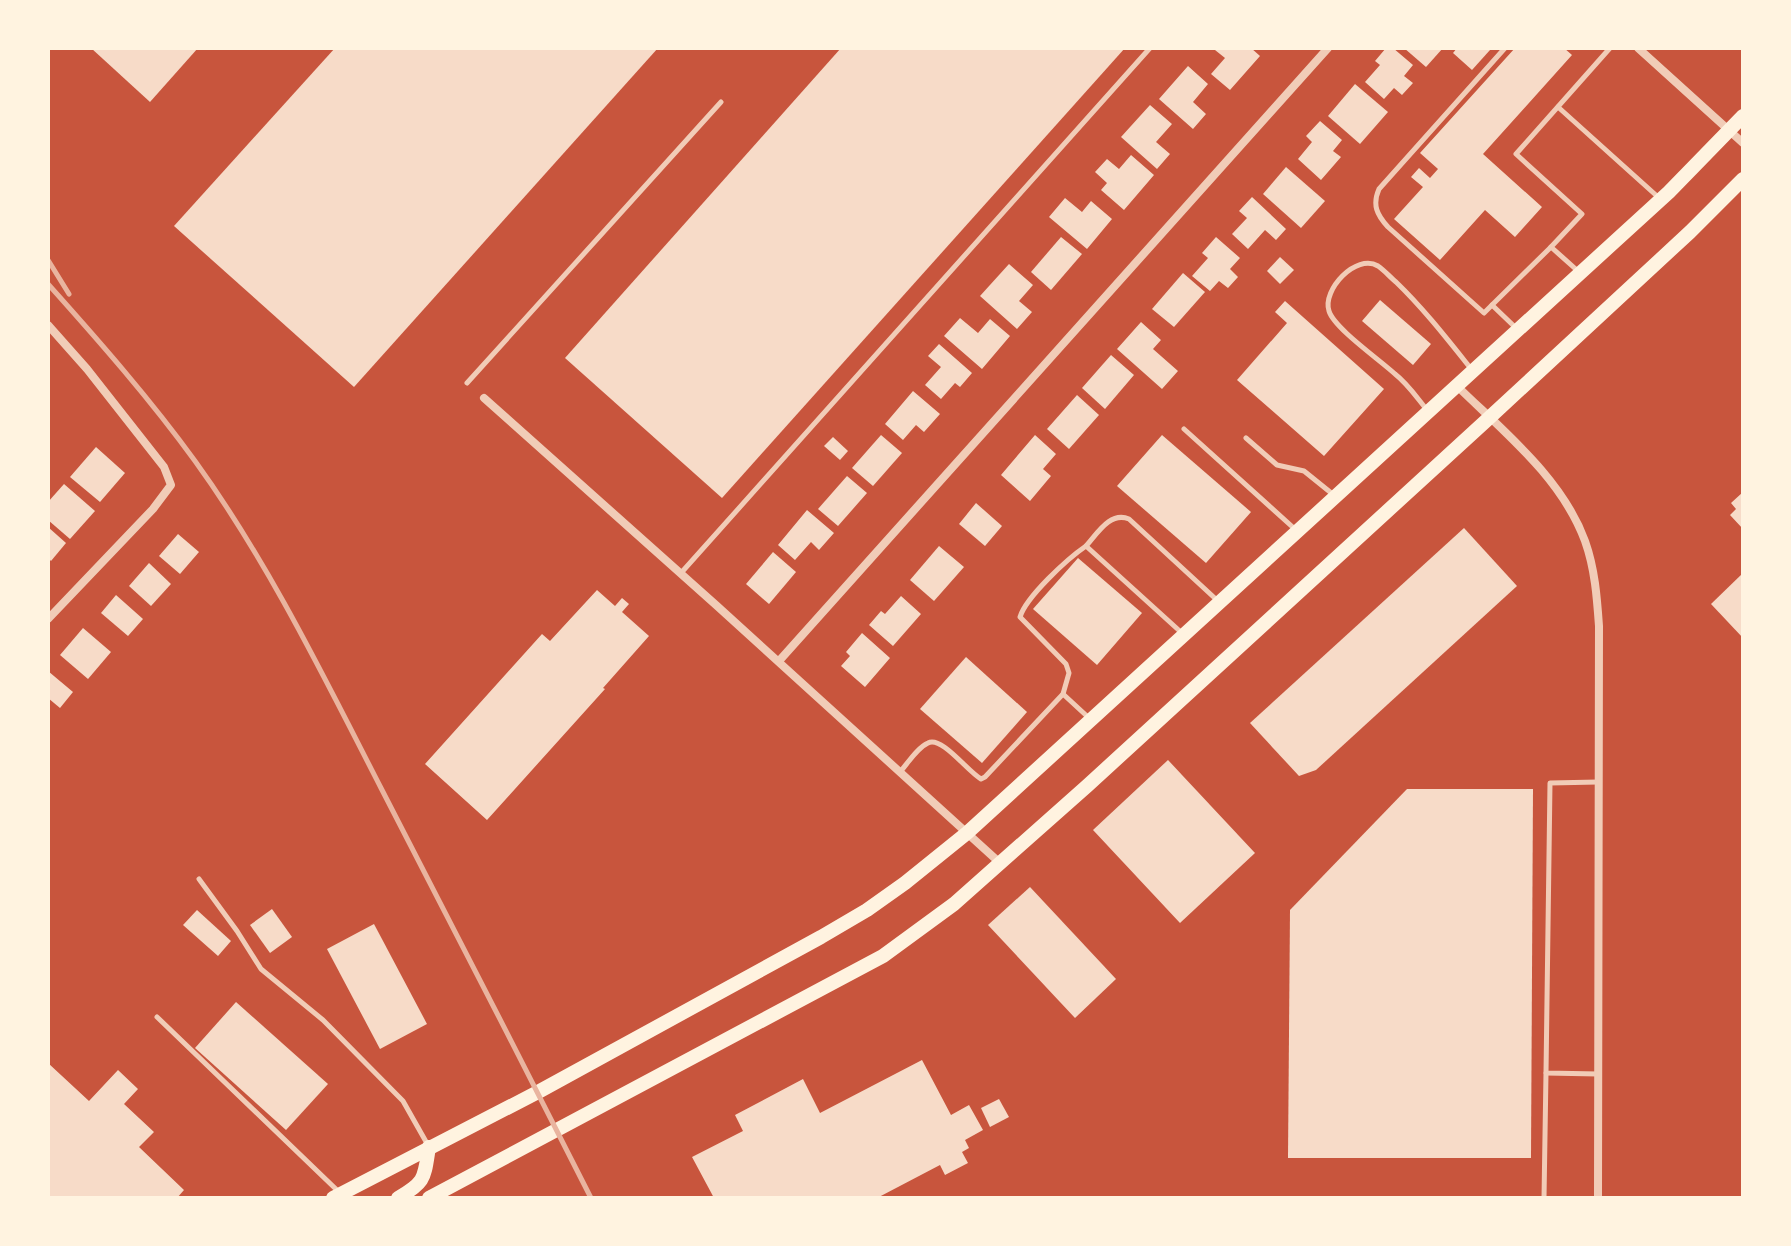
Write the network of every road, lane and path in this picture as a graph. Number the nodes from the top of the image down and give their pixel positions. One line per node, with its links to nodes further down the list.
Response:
1 (1150, 48): 29 (lane)
2 (1328, 48): 33 (street)
3 (1505, 48): 15 (lane)
4 (1610, 48): 7 (lane)
5 (1638, 48): 9 (street)
6 (721, 102): 19 (lane)
7 (1558, 107): 12 (lane); 13 (lane)
8 (1743, 116): 9 (main road)
9 (1730, 131): 10 (street); 12 (main road)
10 (1743, 143)
11 (1743, 179): 23 (main road)
12 (1661, 200): 14 (main road)
13 (1551, 247): 14 (lane); 15 (lane)
14 (1580, 273): 16 (main road)
15 (1492, 305): 16 (lane)
16 (1517, 330): 18 (main road)
17 (50, 332): 31 (street)
18 (1473, 371): 20 (main road); 22 (lane)
19 (467, 383)
20 (1457, 386): 22 (main road); 23 (street)
21 (484, 398): 29 (street)
22 (1428, 411): 26 (main road)
23 (1489, 418): 37 (street); 39 (main road)
24 (1184, 429): 27 (lane)
25 (1246, 438): 26 (lane)
26 (1336, 496): 27 (main road)
27 (1298, 531): 30 (main road)
28 (1086, 546): 30 (lane); 32 (lane); 34 (lane)
29 (681, 573): 33 (street)
30 (1220, 603): 32 (main road)
31 (48, 619)
32 (1185, 635): 35 (main road)
33 (779, 661): 36 (street)
34 (1063, 694): 35 (lane); 36 (lane)
35 (1091, 720): 38 (main road)
36 (900, 772): 38 (street)
37 (1598, 782): 42 (lane); 43 (street)
38 (967, 833): 39 (street); 44 (main road)
39 (1000, 863): 47 (main road)
40 (199, 879): 44 (lane)
41 (157, 1017): 45 (lane)
42 (1546, 1073): 43 (lane); 48 (lane)
43 (1598, 1074): 49 (street)
44 (429, 1147): 45 (main road); 46 (main road)
45 (337, 1196)
46 (398, 1198)
47 (429, 1198)
48 (1544, 1198)
49 (1598, 1198)

